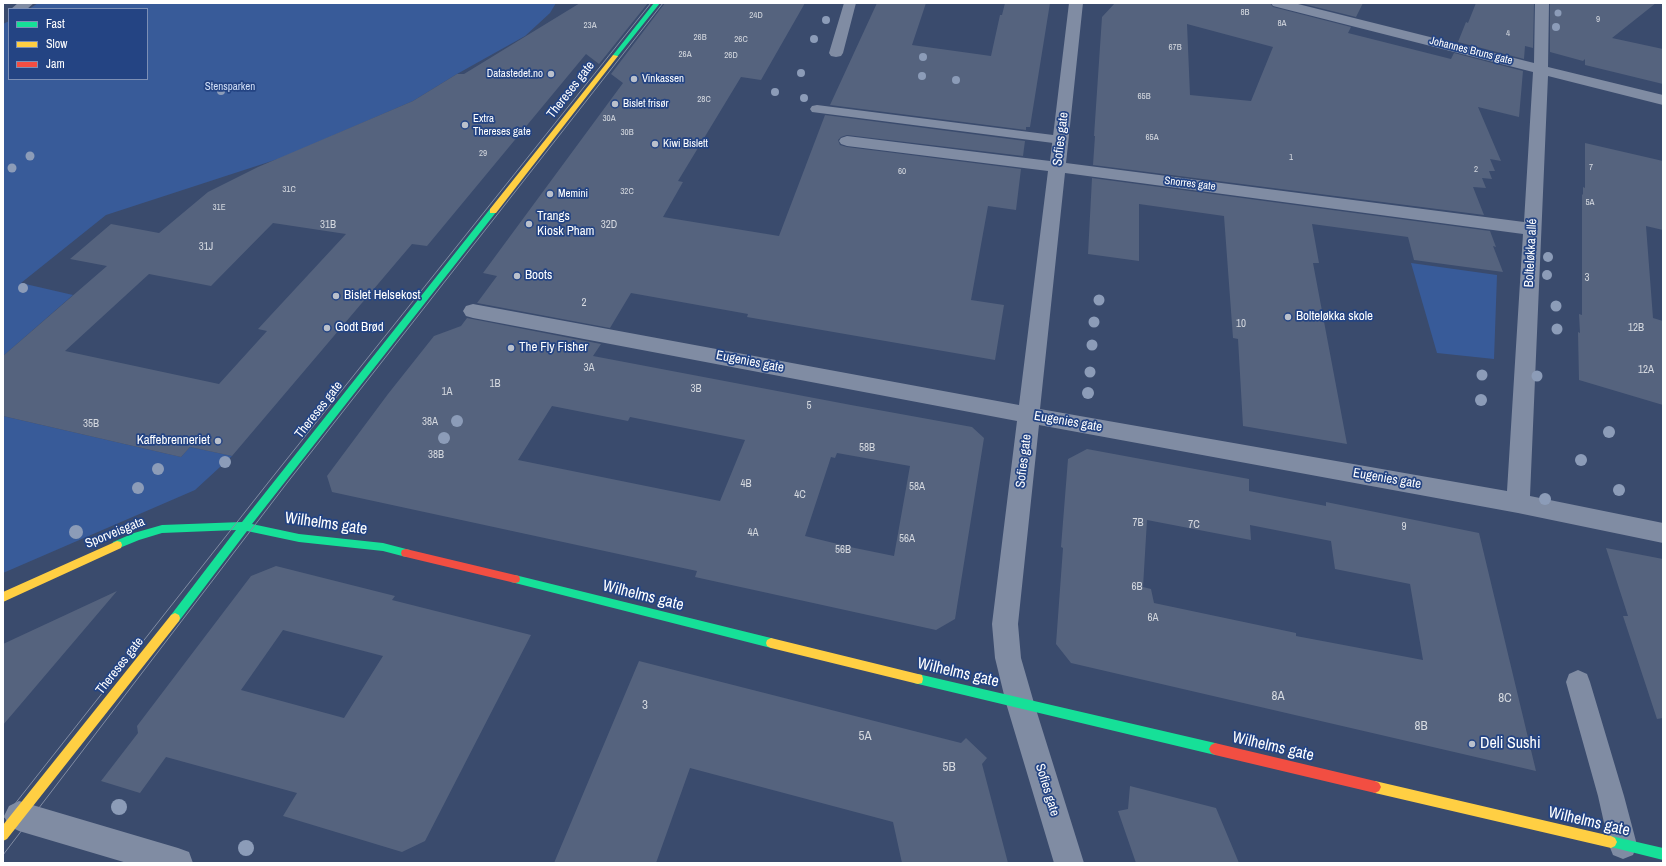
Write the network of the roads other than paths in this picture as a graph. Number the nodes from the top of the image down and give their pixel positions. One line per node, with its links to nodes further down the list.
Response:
1 (657, 3): 17 (street, Thereses gate)
2 (850, 3): 6 (lane)
3 (1076, 3): 10 (street, Sofies gate)
4 (1278, 3): 7 (street, Johannes Bruns gate)
5 (1542, 3): 7 (street, Bolteløkka allé)
6 (836, 53)
7 (1541, 69): 8 (street, Johannes Bruns gate); 13 (street, Bolteløkka allé)
8 (1663, 100)
9 (816, 109): 10 (lane)
10 (1060, 140): 12 (street, Sofies gate)
11 (847, 141): 12 (street, Snorres gate)
12 (1057, 167): 13 (street, Snorres gate); 15 (street, Sofies gate)
13 (1532, 229): 16 (street, Bolteløkka allé)
14 (473, 311): 15 (street, Eugenies gate)
15 (1029, 415): 16 (street, Eugenies gate); 21 (street, Sofies gate)
16 (1518, 503): 18 (street, Eugenies gate)
17 (245, 526): 19 (street, Sporveisgata); 21 (street, Wilhelms gate); 22 (street, Thereses gate)
18 (1663, 533)
19 (3, 597)
20 (1578, 682): 23 (lane)
21 (1020, 703): 23 (street, Wilhelms gate); 26 (street, Sofies gate)
22 (11, 825): 25 (street)
23 (1623, 845): 24 (street, Wilhelms gate)
24 (1663, 854)
25 (178, 863)
26 (1069, 863)

